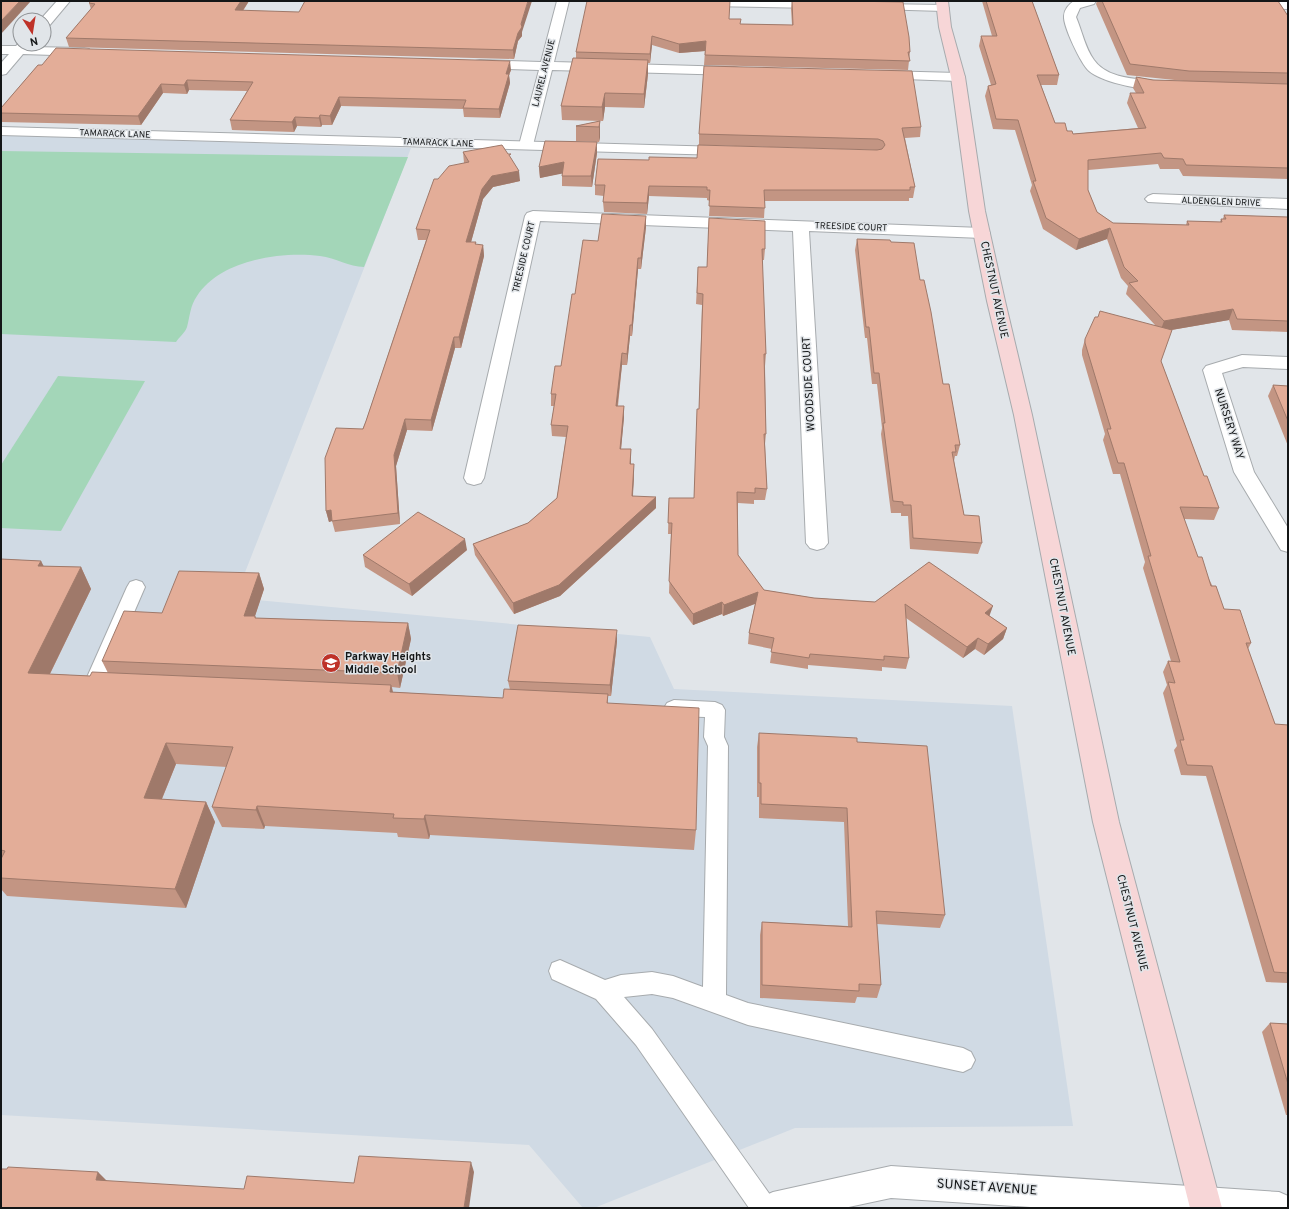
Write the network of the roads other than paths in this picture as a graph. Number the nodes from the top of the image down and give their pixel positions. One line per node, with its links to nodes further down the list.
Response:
1 (64, 1): 10 (street)
2 (563, 1): 17 (street, LAUREL AVENUE)
3 (1090, 1): 22 (street)
4 (700, 2): 8 (lane)
5 (1236, 4): 7 (street)
6 (943, 5): 9 (lane); 21 (main road, CHESTNUT AVENUE)
7 (1288, 5)
8 (826, 6)
9 (865, 7)
10 (52, 14)
11 (12, 48): 13 (street)
12 (52, 49): 15 (street)
13 (1, 50)
14 (18, 52): 18 (street)
15 (97, 53)
16 (468, 64): 17 (street)
17 (546, 66): 19 (street); 24 (street, LAUREL AVENUE)
18 (1, 71)
19 (748, 71)
20 (866, 75): 21 (street)
21 (958, 77): 29 (main road, CHESTNUT AVENUE)
22 (1173, 86)
23 (1, 131): 24 (lane, TAMARACK LANE)
24 (526, 146): 25 (lane, TAMARACK LANE)
25 (733, 151)
26 (1153, 200): 27 (street, ALDENGLEN DRIVE)
27 (1288, 204)
28 (801, 225): 29 (street, TREESIDE COURT); 31 (street, TREESIDE COURT); 32 (street, WOODSIDE COURT)
29 (982, 233): 41 (main road, CHESTNUT AVENUE)
30 (1288, 363): 33 (street, NURSERY WAY)
31 (474, 478)
32 (817, 543)
33 (1288, 545)
34 (136, 587): 35 (lane)
35 (126, 685)
36 (659, 708): 39 (lane)
37 (560, 971): 38 (lane)
38 (604, 991): 39 (lane); 42 (lane)
39 (714, 1002): 40 (lane)
40 (963, 1060)
41 (1205, 1205): 43 (street, SUNSET AVENUE); 44 (street)
42 (764, 1208)
43 (773, 1208)
44 (1279, 1208)

